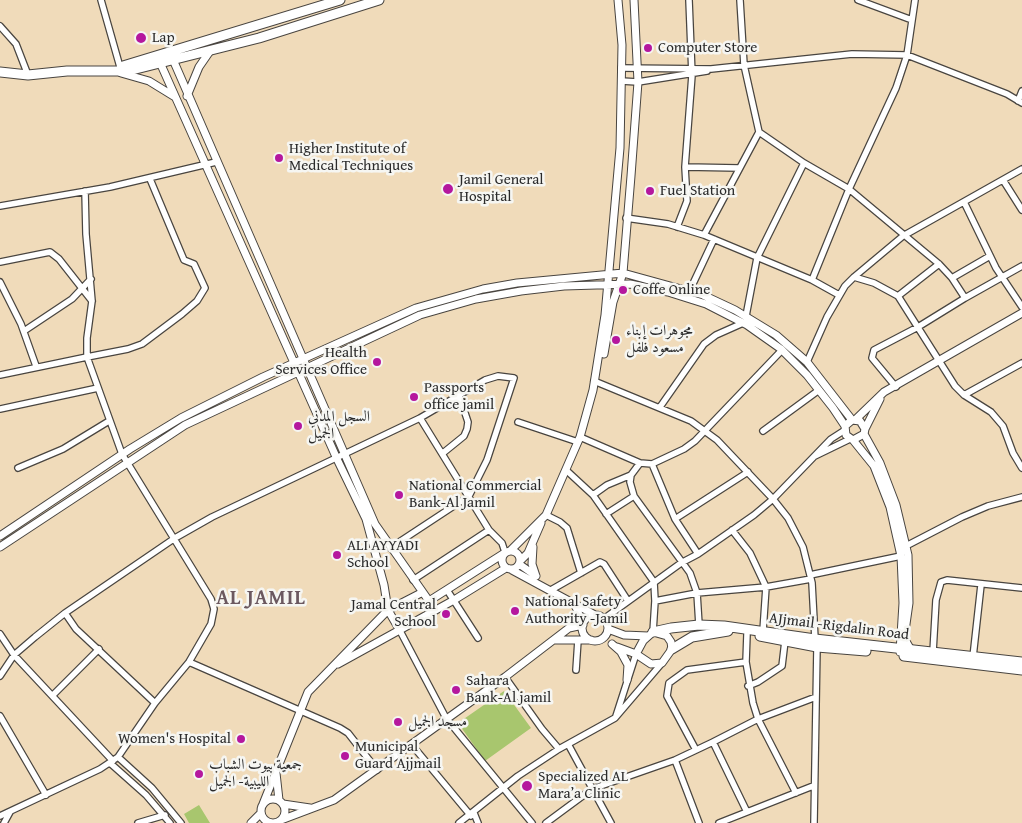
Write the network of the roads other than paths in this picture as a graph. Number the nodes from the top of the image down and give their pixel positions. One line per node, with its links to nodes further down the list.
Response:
1 (101, 0): 19 (street)
2 (340, 0): 14 (main road)
3 (379, 0): 12 (main road)
4 (618, 0): 17 (street)
5 (634, 0): 18 (street)
6 (689, 0): 21 (street)
7 (740, 0): 16 (street)
8 (858, 0): 10 (street)
9 (915, 0): 10 (street)
10 (912, 20): 13 (street)
11 (0, 26): 22 (street)
12 (210, 51): 14 (main road); 26 (street)
13 (907, 55): 16 (street); 28 (street); 38 (street)
14 (171, 56): 15 (main road); 26 (street)
15 (159, 60): 19 (main road); 27 (street)
16 (744, 65): 21 (street); 29 (street)
17 (622, 68): 18 (street); 23 (street)
18 (637, 69): 21 (street); 24 (street)
19 (122, 70): 22 (main road); 27 (street)
20 (0, 72): 22 (main road)
21 (692, 72): 24 (street); 33 (street)
22 (28, 75)
23 (621, 81): 24 (street); 54 (street)
24 (638, 82): 43 (street)
25 (1022, 91): 28 (street)
26 (187, 96): 30 (street)
27 (175, 98): 32 (street)
28 (1020, 102)
29 (759, 132): 31 (street); 34 (street)
30 (216, 162): 32 (street); 76 (street)
31 (804, 163): 38 (street); 49 (street)
32 (206, 165): 36 (street); 79 (street)
33 (686, 167): 34 (street); 44 (street)
34 (739, 168): 45 (street)
35 (1022, 169): 37 (street)
36 (150, 179): 39 (street); 75 (street)
37 (1003, 180): 40 (street); 42 (street)
38 (849, 189): 46 (street); 59 (street)
39 (85, 191): 41 (street); 58 (street)
40 (964, 202): 46 (street); 48 (street)
41 (0, 206)
42 (1022, 210)
43 (626, 218): 44 (street); 53 (street)
44 (677, 227): 45 (street)
45 (704, 235): 47 (street)
46 (903, 236): 51 (street); 55 (street)
47 (714, 239): 49 (street); 64 (street)
48 (990, 256): 56 (street); 57 (street)
49 (757, 258): 59 (street); 71 (street)
50 (0, 262): 63 (street)
51 (939, 264): 57 (street); 66 (street)
52 (1022, 266): 56 (street)
53 (623, 273): 54 (street); 62 (street); 64 (street)
54 (608, 274): 61 (street); 76 (street)
55 (854, 277): 65 (street); 66 (street)
56 (1003, 277): 67 (street); 69 (street)
57 (952, 278): 67 (street)
58 (91, 279): 63 (street); 68 (street)
59 (812, 280): 65 (street)
60 (0, 282): 73 (street)
61 (608, 284): 62 (street); 82 (street); 85 (street)
62 (620, 284): 71 (street); 85 (street)
63 (83, 289): 68 (street); 73 (street)
64 (690, 290): 71 (street)
65 (839, 295): 78 (street)
66 (898, 296): 72 (street)
67 (965, 298): 72 (street)
68 (92, 301): 75 (street)
69 (1022, 307)
70 (1022, 313): 77 (street)
71 (745, 319): 74 (street); 78 (street); 92 (street)
72 (918, 327): 77 (street); 86 (street)
73 (24, 331): 81 (street)
74 (782, 350): 88 (street); 99 (street)
75 (87, 357): 81 (street); 87 (street)
76 (304, 358): 79 (street); 82 (street)
77 (938, 360): 86 (street); 91 (street)
78 (807, 362): 95 (street)
79 (294, 363): 83 (street); 105 (street)
80 (1022, 363): 91 (street)
81 (36, 366): 84 (street)
82 (308, 369): 83 (street); 106 (street)
83 (299, 372): 108 (street); 109 (street)
84 (0, 375)
85 (596, 382): 92 (street); 103 (street)
86 (896, 386): 89 (street)
87 (98, 388): 93 (street); 96 (street)
88 (819, 390): 98 (street); 100 (street)
89 (884, 392): 95 (street); 101 (street)
90 (459, 395): 94 (street); 104 (street); 118 (street)
91 (964, 395): 113 (street)
92 (660, 407): 99 (street)
93 (0, 409)
94 (420, 418): 104 (street); 106 (street)
95 (853, 420): 98 (street); 101 (street)
96 (109, 421): 105 (street); 112 (street)
97 (518, 422): 103 (street)
98 (845, 428): 102 (street); 107 (street)
99 (704, 430): 111 (street); 115 (street)
100 (763, 431)
101 (864, 432): 102 (street); 130 (street)
102 (852, 439): 107 (street); 135 (street)
103 (578, 440): 110 (street); 114 (street)
104 (443, 453): 118 (street)
105 (122, 454): 109 (street); 127 (street)
106 (346, 455): 108 (street); 132 (street)
107 (815, 456): 121 (street)
108 (337, 459): 128 (street); 158 (street)
109 (127, 462): 128 (street); 131 (street)
110 (640, 463): 111 (street); 116 (street)
111 (652, 464): 124 (street)
112 (18, 468)
113 (1022, 468)
114 (566, 470): 117 (street); 123 (street)
115 (748, 472): 121 (street); 124 (street)
116 (631, 475): 117 (street); 119 (street)
117 (593, 495): 122 (street)
118 (469, 496): 125 (street); 132 (street)
119 (634, 496): 122 (street); 137 (street)
120 (1022, 496): 130 (street)
121 (772, 499): 126 (street); 143 (street)
122 (606, 514): 145 (street)
123 (544, 517): 129 (street); 133 (street); 139 (street)
124 (675, 519): 134 (street)
125 (489, 530): 133 (street); 144 (street)
126 (732, 530): 134 (street); 147 (street)
127 (0, 536)
128 (174, 538): 160 (street); 187 (street)
129 (535, 540): 136 (street); 141 (street)
130 (906, 546): 181 (street)
131 (0, 547)
132 (390, 548): 144 (street)
133 (507, 552): 136 (street); 138 (street); 150 (street)
134 (698, 554): 137 (street)
135 (901, 556): 143 (street); 182 (street)
136 (520, 562): 138 (street); 141 (street)
137 (681, 563): 145 (street); 152 (street)
138 (508, 569): 140 (street); 142 (street)
139 (581, 573): 149 (street); 155 (street)
140 (497, 575): 142 (street); 153 (street)
141 (536, 576): 149 (street)
142 (525, 577): 149 (street)
143 (811, 577): 147 (street); 177 (street)
144 (413, 580): 151 (street)
145 (654, 582): 155 (street); 156 (street)
146 (981, 585): 148 (street); 183 (street); 186 (street)
147 (766, 587): 152 (street); 167 (street)
148 (1022, 588)
149 (548, 589): 157 (street)
150 (447, 590): 153 (street); 154 (street)
151 (421, 593): 154 (street); 158 (street)
152 (696, 593): 156 (street); 164 (street)
153 (454, 600): 159 (street); 171 (street)
154 (429, 601): 159 (street)
155 (628, 601): 162 (street)
156 (655, 601): 169 (street)
157 (575, 605): 161 (street); 163 (street)
158 (388, 610): 165 (street); 191 (street)
159 (432, 611): 165 (street)
160 (65, 614): 179 (street); 185 (street)
161 (595, 614): 162 (street); 163 (street)
162 (604, 618): 166 (street)
163 (583, 624): 172 (street); 174 (street)
164 (699, 625): 167 (main road, AJjmail -Rigdalin Road); 169 (main road, AJjmail -Rigdalin Road)
165 (399, 629): 191 (street); 203 (street)
166 (608, 629): 169 (street); 175 (street)
167 (763, 631): 177 (main road, AJjmail -Rigdalin Road)
168 (0, 634): 185 (street)
169 (651, 634): 180 (street); 184 (street)
170 (747, 634): 176 (main road, AJjmail -Rigdalin Road); 180 (main road, AJjmail -Rigdalin Road); 188 (street)
171 (478, 638)
172 (554, 640): 173 (street); 195 (street)
173 (578, 640): 174 (street); 192 (street)
174 (592, 640): 175 (street)
175 (601, 640): 178 (street)
176 (784, 641): 177 (main road, AJjmail -Rigdalin Road); 197 (street)
177 (816, 643): 182 (main road, AJjmail -Rigdalin Road); 199 (street)
178 (612, 644): 184 (street); 196 (street)
179 (99, 649): 198 (street); 200 (street)
180 (672, 649): 190 (street)
181 (911, 651): 182 (main road, AJjmail -Rigdalin Road); 183 (main road, AJjmail -Rigdalin Road)
182 (900, 652): 193 (main road, AJjmail -Rigdalin Road)
183 (932, 652): 186 (main road, AJjmail -Rigdalin Road)
184 (636, 654): 190 (street); 196 (street)
185 (14, 655): 194 (street); 198 (street)
186 (973, 657): 189 (main road, AJjmail -Rigdalin Road)
187 (189, 662): 200 (street); 201 (street)
188 (746, 662): 197 (street); 210 (street)
189 (1022, 662)
190 (662, 664): 204 (street)
191 (329, 669): 201 (street)
192 (576, 670)
193 (1022, 670)
194 (0, 676)
195 (506, 677): 203 (street); 209 (street)
196 (627, 680): 204 (street)
197 (748, 686): 205 (street)
198 (53, 695): 211 (street)
199 (816, 697): 205 (street); 215 (street)
200 (155, 703): 211 (street)
201 (301, 710): 213 (street); 214 (street)
202 (0, 716): 219 (street)
203 (446, 718): 207 (street); 216 (street)
204 (615, 718): 208 (street)
205 (758, 719): 206 (street); 218 (street)
206 (713, 742): 210 (street); 224 (street)
207 (412, 744): 214 (street); 228 (street)
208 (568, 744): 209 (street); 217 (street)
209 (559, 749): 216 (street)
210 (696, 750): 212 (street)
211 (114, 760): 219 (street); 226 (street); 233 (street)
212 (675, 760): 217 (street); 240 (street)
213 (276, 770): 220 (street); 221 (street)
214 (377, 770): 222 (street)
215 (813, 786): 218 (street); 242 (street)
216 (504, 787): 228 (street); 237 (street)
217 (592, 789): 238 (street); 239 (street)
218 (796, 793): 224 (street)
219 (46, 795): 223 (street)
220 (281, 802): 221 (street); 222 (street); 229 (street)
221 (263, 804): 225 (street)
222 (313, 808): 229 (street)
223 (10, 812): 227 (street); 230 (street)
224 (747, 812): 241 (street)
225 (261, 813): 229 (street); 234 (street)
226 (165, 815): 231 (street); 232 (street)
227 (0, 816)
228 (470, 818): 235 (street); 236 (street)
229 (281, 820)
230 (4, 823)
231 (138, 823)
232 (170, 823)
233 (181, 823)
234 (251, 823)
235 (459, 823)
236 (478, 823)
237 (532, 823)
238 (546, 823)
239 (611, 823)
240 (699, 823)
241 (719, 823)
242 (814, 823)

